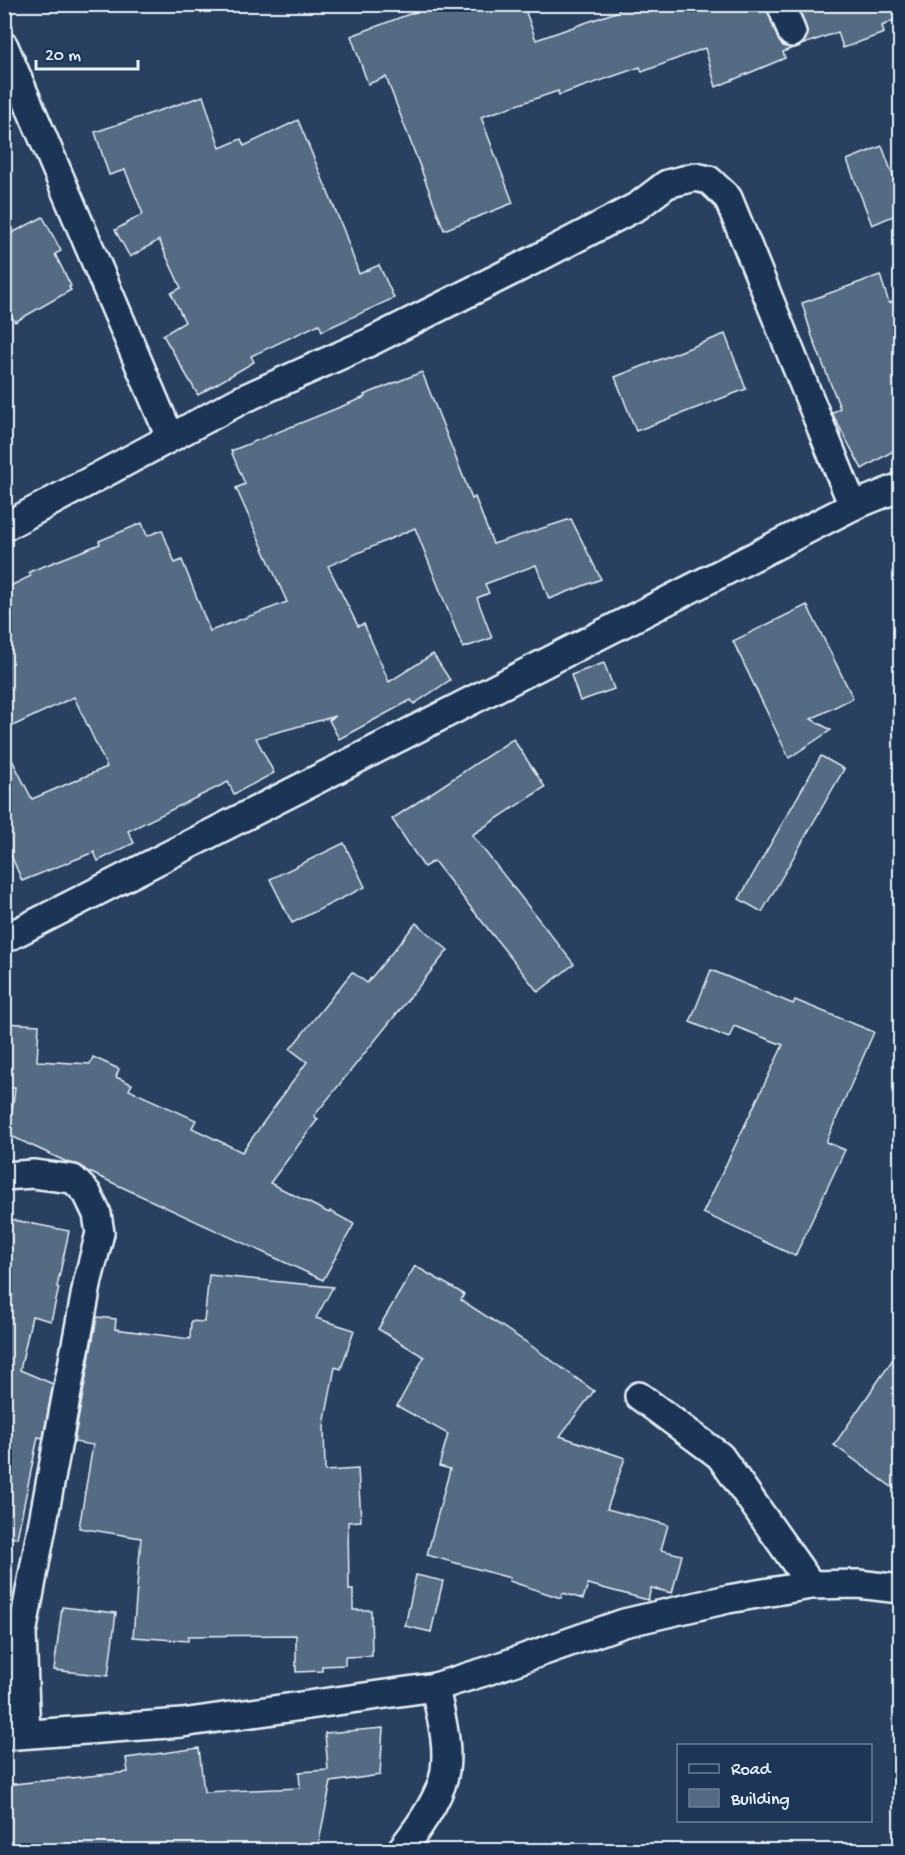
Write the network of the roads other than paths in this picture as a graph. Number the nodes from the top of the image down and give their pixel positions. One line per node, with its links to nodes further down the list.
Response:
1 (781, 4): 2 (street)
2 (792, 33)
3 (4, 46): 4 (street)
4 (170, 437): 6 (street); 7 (street)
5 (900, 487): 6 (street)
6 (853, 506): 8 (street)
7 (4, 527)
8 (7, 931)
9 (4, 1176): 14 (street)
10 (639, 1396): 11 (street)
11 (811, 1585): 12 (street); 13 (street)
12 (900, 1589)
13 (435, 1687): 14 (street); 15 (street)
14 (15, 1735)
15 (400, 1851)

